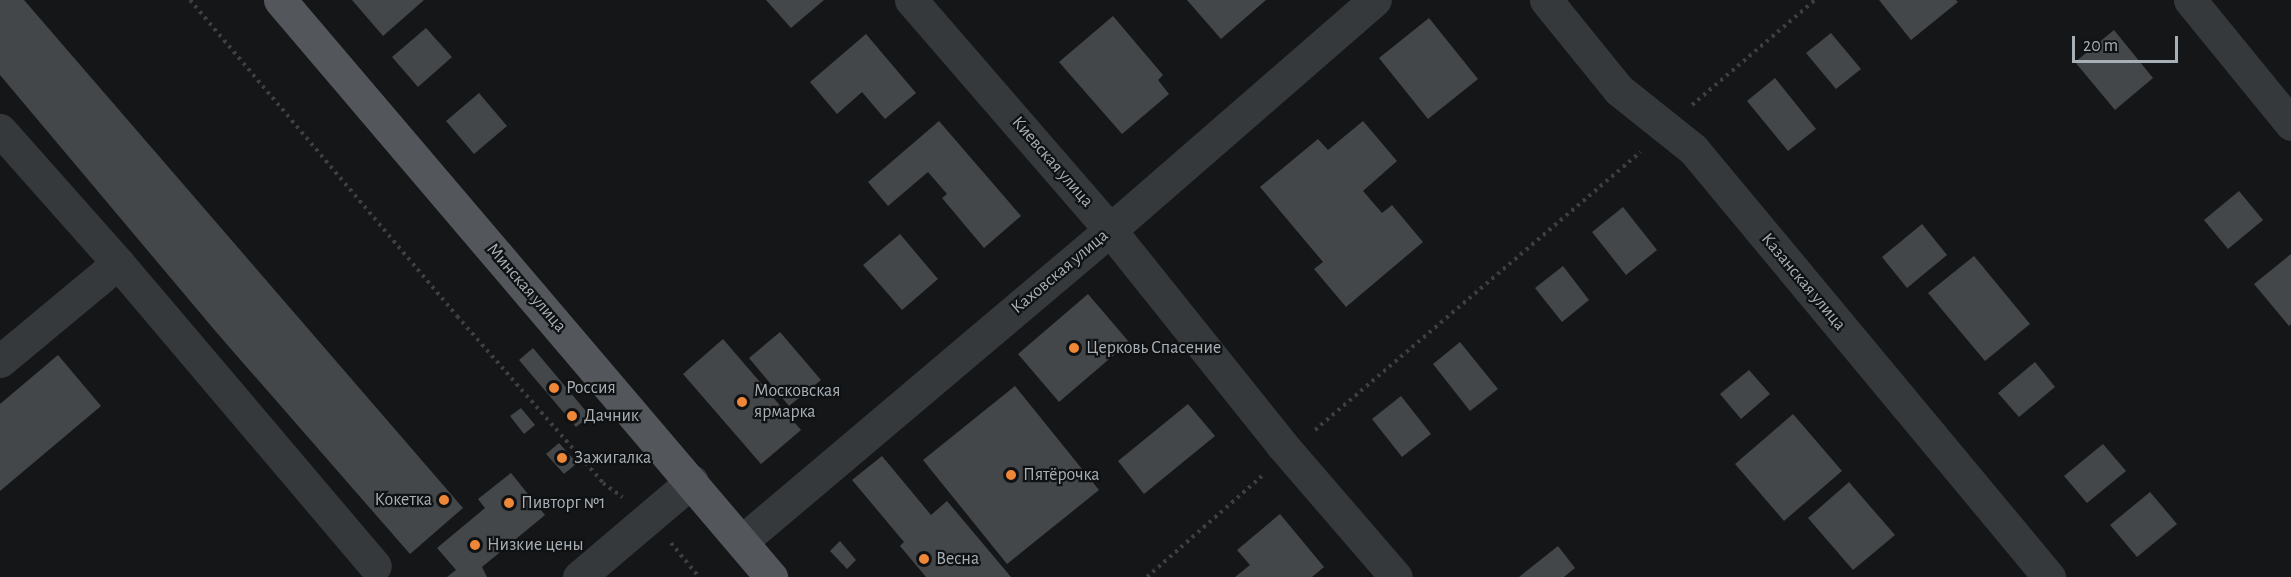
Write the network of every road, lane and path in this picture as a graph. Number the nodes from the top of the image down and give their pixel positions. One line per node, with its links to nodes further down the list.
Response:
1 (190, 0): 16 (path)
2 (280, 0): 15 (main road, Минская улица)
3 (911, 0): 11 (street, Киевская улица)
4 (1375, 0): 11 (street, Каховская улица)
5 (1546, 0): 9 (street, Казанская улица)
6 (1815, 0): 9 (path)
7 (2190, 0): 8 (street)
8 (2291, 124)
9 (1666, 129): 14 (path); 24 (street, Казанская улица)
10 (0, 130): 12 (street)
11 (1110, 230): 14 (street, Киевская улица); 17 (street, Каховская улица)
12 (118, 263): 13 (street); 18 (street)
13 (0, 361)
14 (1288, 453): 22 (path); 23 (street, Киевская улица)
15 (692, 481): 16 (street); 17 (main road, Минская улица)
16 (650, 516): 19 (street); 20 (path)
17 (742, 541): 21 (main road, Минская улица)
18 (374, 573)
19 (579, 577)
20 (699, 577)
21 (771, 577)
22 (1147, 577)
23 (1396, 577)
24 (2049, 577)

